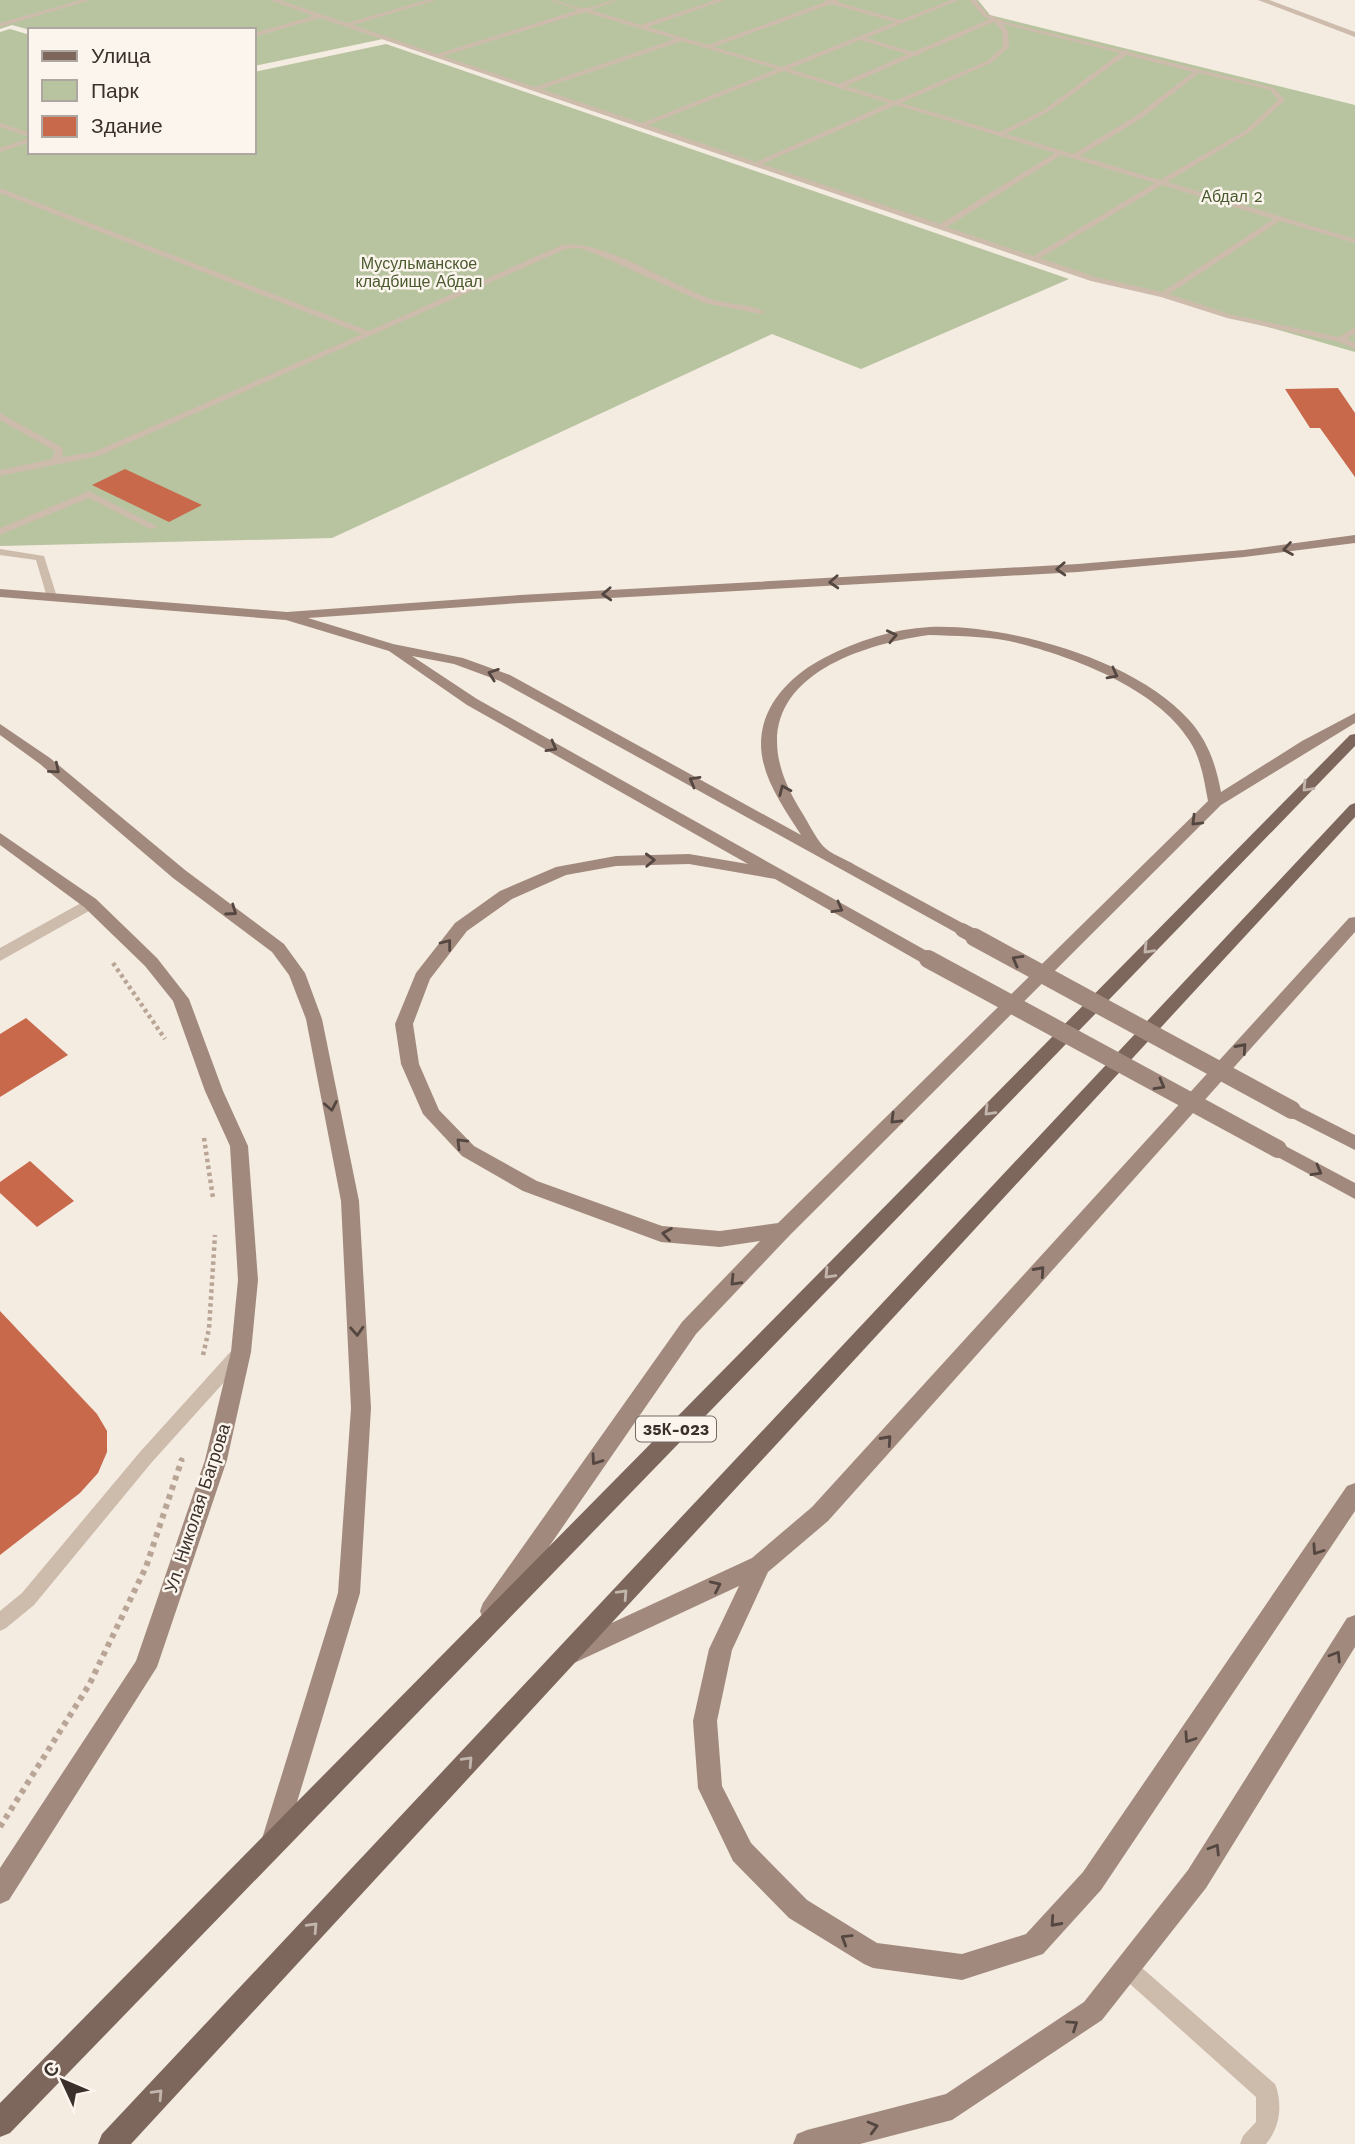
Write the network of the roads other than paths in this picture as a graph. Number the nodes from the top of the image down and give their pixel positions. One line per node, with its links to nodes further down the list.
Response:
1 (87, 0): 16 (lane)
2 (273, 0): 13 (lane)
3 (433, 0): 17 (lane)
4 (552, 0): 12 (lane)
5 (616, 0): 12 (lane)
6 (723, 0): 18 (lane)
7 (823, 0): 11 (lane)
8 (956, 0): 15 (lane)
9 (974, 0): 14 (lane)
10 (1262, 0): 20 (street)
11 (834, 1): 15 (lane); 23 (lane)
12 (584, 10): 18 (lane); 26 (lane)
13 (320, 16): 17 (lane); 19 (lane)
14 (995, 19): 24 (lane); 25 (lane); 31 (lane)
15 (901, 22): 21 (lane)
16 (0, 25)
17 (346, 25): 26 (lane)
18 (641, 27): 22 (lane)
19 (256, 34)
20 (1355, 35)
21 (858, 38): 25 (lane); 27 (lane)
22 (681, 39): 23 (lane); 30 (lane)
23 (708, 47): 27 (lane)
24 (1127, 51): 28 (lane); 34 (lane)
25 (917, 55): 29 (lane)
26 (435, 56): 30 (lane)
27 (782, 68): 29 (lane); 33 (lane)
28 (1199, 70): 39 (lane); 41 (lane)
29 (838, 87): 31 (lane)
30 (535, 89): 33 (lane)
31 (895, 104): 34 (lane); 40 (lane)
32 (0, 125): 35 (lane)
33 (643, 125): 40 (lane)
34 (1003, 133): 38 (lane)
35 (28, 136)
36 (28, 138): 37 (lane)
37 (0, 150)
38 (1061, 152): 39 (lane); 44 (lane)
39 (1075, 156): 41 (lane)
40 (756, 164): 44 (lane)
41 (1163, 183): 43 (lane); 46 (lane)
42 (0, 190): 50 (lane)
43 (1278, 219): 45 (lane); 47 (lane)
44 (941, 227): 46 (lane)
45 (1355, 241)
46 (1033, 259): 47 (lane)
47 (1163, 295): 51 (lane)
48 (761, 312): 50 (lane)
49 (1355, 329): 51 (lane)
50 (370, 334): 54 (lane)
51 (1340, 340): 52 (lane)
52 (1355, 346)
53 (0, 416): 54 (lane)
54 (56, 461): 55 (lane)
55 (0, 473)
56 (153, 527): 57 (lane)
57 (0, 532)
58 (1355, 539): 62 (main road, one-way to 62)
59 (0, 552): 61 (lane)
60 (0, 593): 61 (main road)
61 (52, 597): 62 (main road)
62 (287, 616): 63 (main road)
63 (390, 647): 70 (main road, one-way to 63); 71 (main road, one-way to 71)
64 (1355, 717): 67 (main road)
65 (0, 728): 85 (main road, one-way to 85)
66 (1355, 738): 83 (main road, 35К-023, one-way to 83)
67 (1216, 802): 70 (main road, one-way to 67); 77 (main road, one-way to 77)
68 (1355, 808): 84 (main road, one-way to 68)
69 (0, 838): 72 (main road, Ул. Николая Багрова)
70 (818, 849): 75 (main road, one-way to 70, bridge)
71 (779, 874): 76 (main road, one-way to 76, bridge); 77 (main road, one-way to 71)
72 (90, 903): 74 (street); 78 (main road, Ул. Николая Багрова)
73 (1355, 922): 80 (main road, one-way to 73)
74 (0, 956)
75 (1355, 1143)
76 (1355, 1192)
77 (783, 1230): 83 (main road, one-way to 83)
78 (242, 1352): 81 (lane); 86 (main road, Ул. Николая Багрова)
79 (1355, 1493): 80 (main road, one-way to 80)
80 (760, 1565): 84 (main road, one-way to 80)
81 (0, 1622)
82 (1355, 1626): 87 (main road, one-way to 82)
83 (472, 1638): 85 (main road, 35К-023)
84 (566, 1656): 89 (main road, one-way to 84)
85 (271, 1846): 88 (main road, 35К-023)
86 (0, 1891)
87 (1127, 1968): 90 (main road, one-way to 87); 91 (lane)
88 (0, 2123)
89 (112, 2144)
90 (807, 2144)
91 (1251, 2144)

